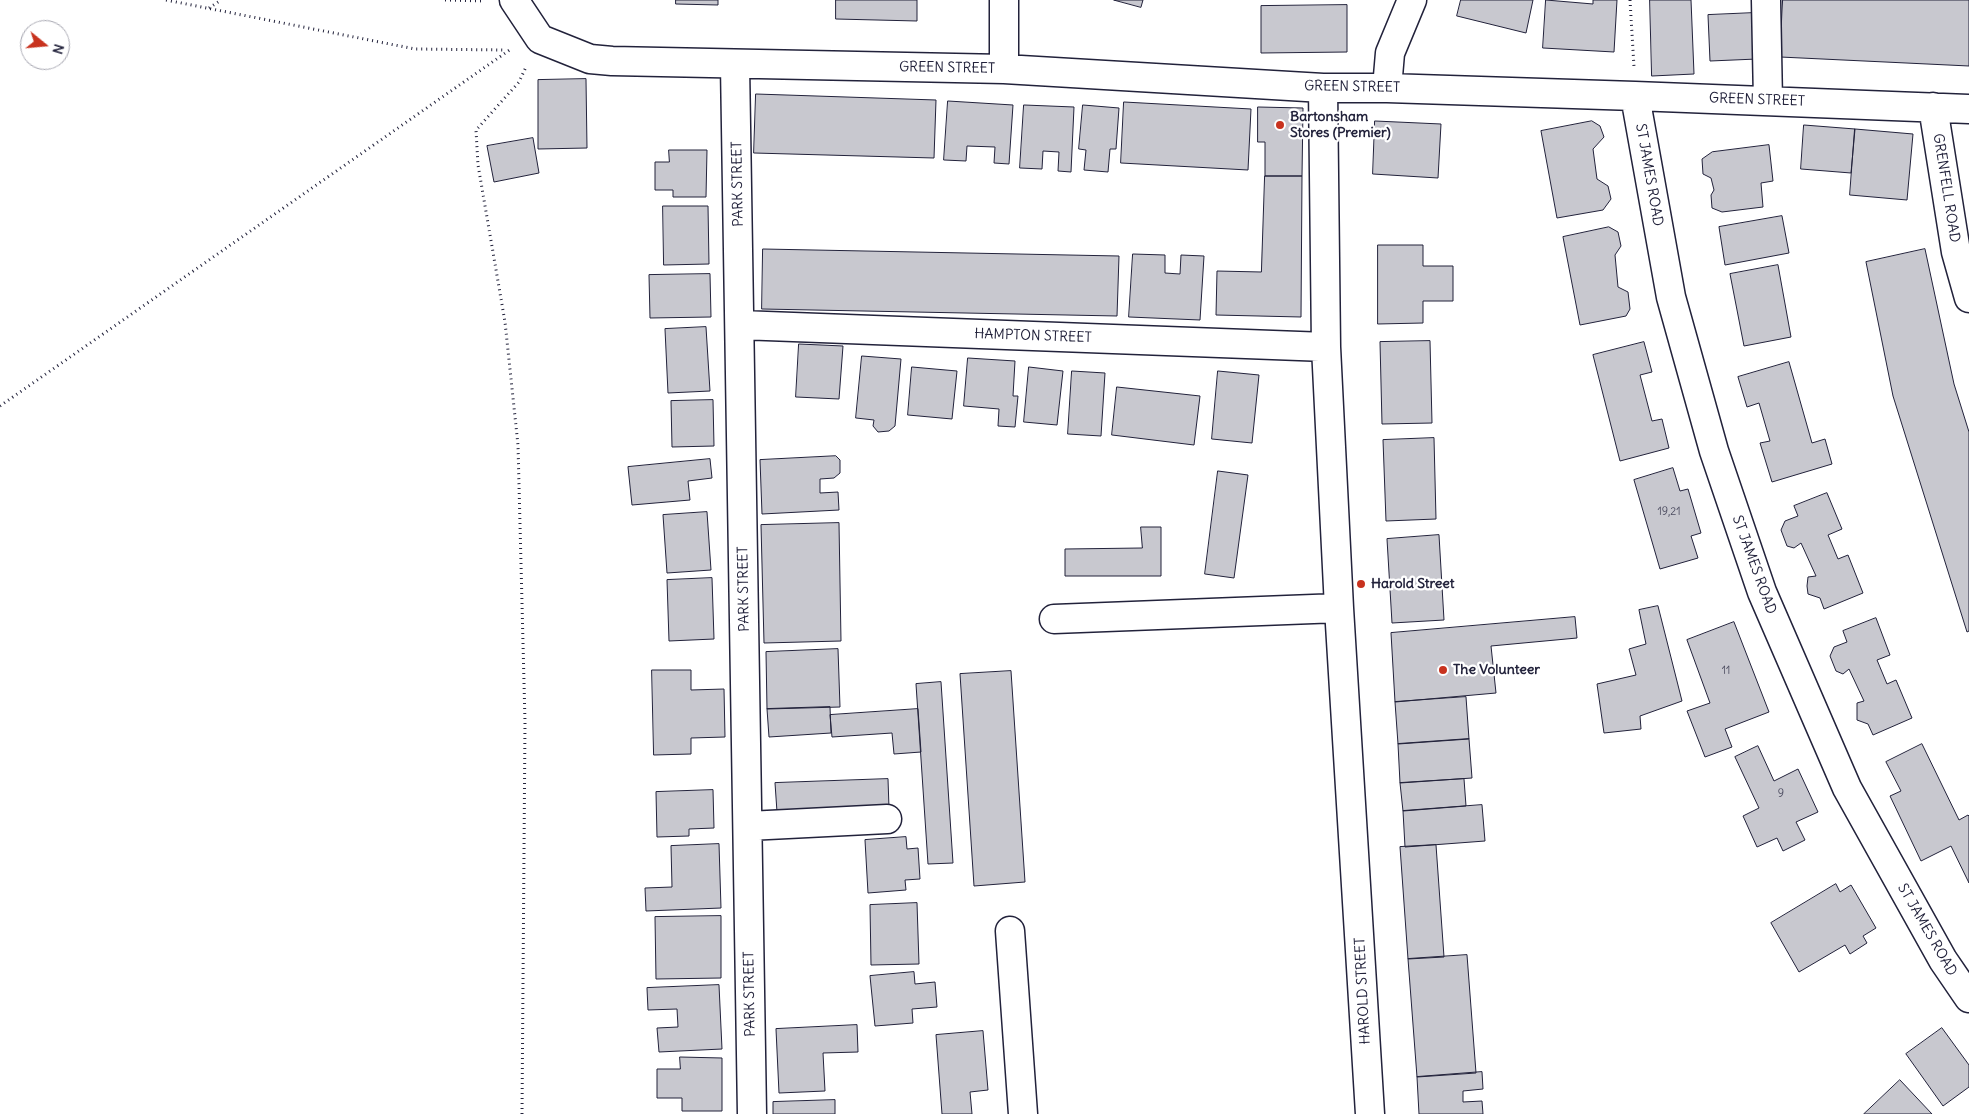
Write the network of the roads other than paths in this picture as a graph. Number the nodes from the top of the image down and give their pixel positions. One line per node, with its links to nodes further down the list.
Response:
1 (1004, 0): 6 (street)
2 (1412, 0): 8 (street)
3 (1766, 0): 10 (street)
4 (514, 1): 5 (street, GREEN STREET)
5 (735, 65): 6 (street, GREEN STREET); 14 (street, PARK STREET)
6 (1004, 69): 7 (street, GREEN STREET)
7 (1322, 88): 8 (street, GREEN STREET); 15 (street, HAROLD STREET)
8 (1386, 88): 9 (street, GREEN STREET)
9 (1636, 96): 10 (street, GREEN STREET); 21 (street, ST JAMES ROAD)
10 (1768, 101): 11 (street, GREEN STREET)
11 (1933, 107): 12 (street, GREEN STREET); 13 (street, GRENFELL ROAD)
12 (1969, 109)
13 (1969, 298)
14 (740, 325): 15 (street, HAMPTON STREET); 19 (street, PARK STREET)
15 (1326, 346): 16 (street, HAROLD STREET)
16 (1339, 608): 17 (street); 24 (street, HAROLD STREET)
17 (1054, 619)
18 (887, 819): 19 (street)
19 (748, 826): 22 (street, PARK STREET)
20 (1010, 930): 23 (street)
21 (1969, 998)
22 (752, 1114)
23 (1023, 1114)
24 (1370, 1114)

